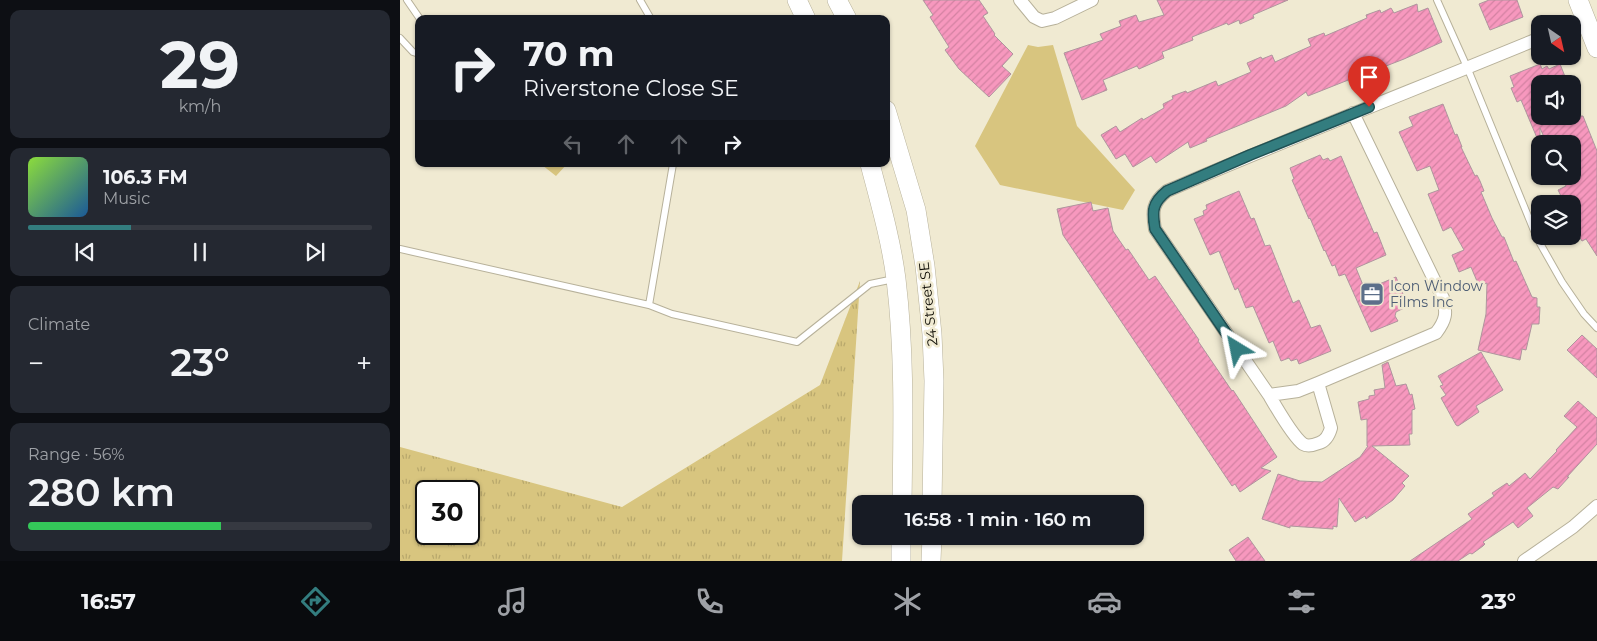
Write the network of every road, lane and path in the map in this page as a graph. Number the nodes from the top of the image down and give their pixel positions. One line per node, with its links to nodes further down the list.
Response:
1 (407, 0): 9 (lane)
2 (640, 0): 10 (lane)
3 (797, 0): 11 (main road)
4 (837, 0): 12 (main road)
5 (1020, 0): 6 (street)
6 (1092, 0)
7 (1437, 0): 18 (lane)
8 (1578, 0): 13 (main road)
9 (417, 15)
10 (649, 15)
11 (804, 15)
12 (845, 15)
13 (1583, 20): 16 (main road)
14 (400, 38): 17 (lane)
15 (1531, 42): 18 (street)
16 (1597, 48)
17 (415, 53)
18 (1467, 68): 19 (street); 26 (lane)
19 (1353, 113): 27 (street); 28 (street)
20 (890, 123): 30 (main road, 24 Street SE)
21 (673, 167): 25 (lane)
22 (871, 167): 24 (main road)
23 (400, 249): 25 (lane)
24 (896, 279): 25 (lane); 29 (main road)
25 (650, 305)
26 (1597, 328)
27 (1318, 383): 28 (street); 28 (street)
28 (1268, 395)
29 (902, 495)
30 (932, 495)
31 (1597, 506): 36 (street)
32 (901, 545): 34 (main road)
33 (932, 545): 35 (main road)
34 (901, 561)
35 (931, 561)
36 (1524, 561)

